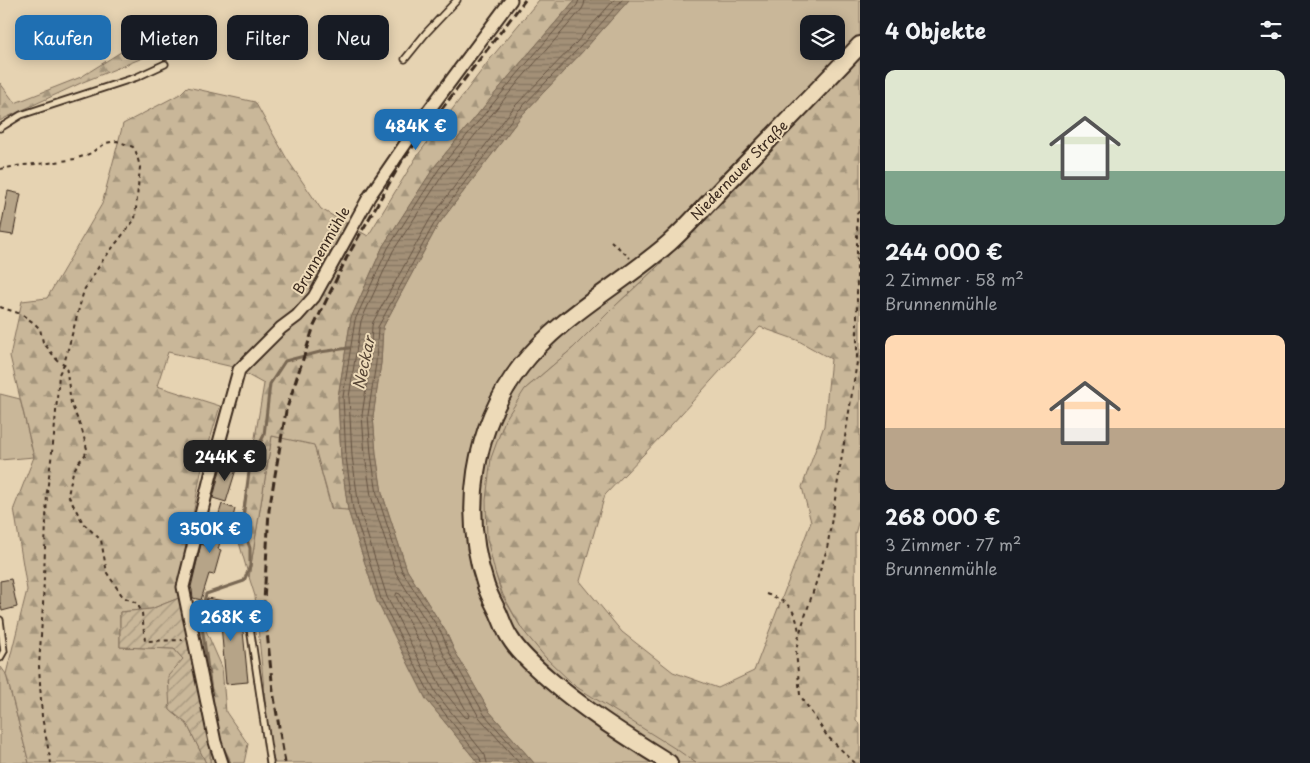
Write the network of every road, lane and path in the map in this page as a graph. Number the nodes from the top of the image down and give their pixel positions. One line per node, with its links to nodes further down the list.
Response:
1 (458, 0): 4 (lane)
2 (511, 0): 17 (street, Brunnenmühle)
3 (860, 45): 10 (main road, Niedernauer Straße)
4 (405, 60)
5 (165, 64): 6 (lane)
6 (0, 128)
7 (0, 169): 12 (path)
8 (860, 210): 16 (path)
9 (611, 241): 10 (path)
10 (638, 268): 22 (main road, Niedernauer Straße)
11 (0, 307): 12 (path)
12 (64, 364): 17 (path); 19 (path)
13 (766, 594): 16 (path)
14 (0, 620): 18 (lane)
15 (249, 621): 21 (lane)
16 (799, 635): 23 (path)
17 (193, 640): 20 (street, Brunnenmühle)
18 (0, 658)
19 (51, 763)
20 (222, 763)
21 (270, 763)
22 (669, 763)
23 (855, 763)

